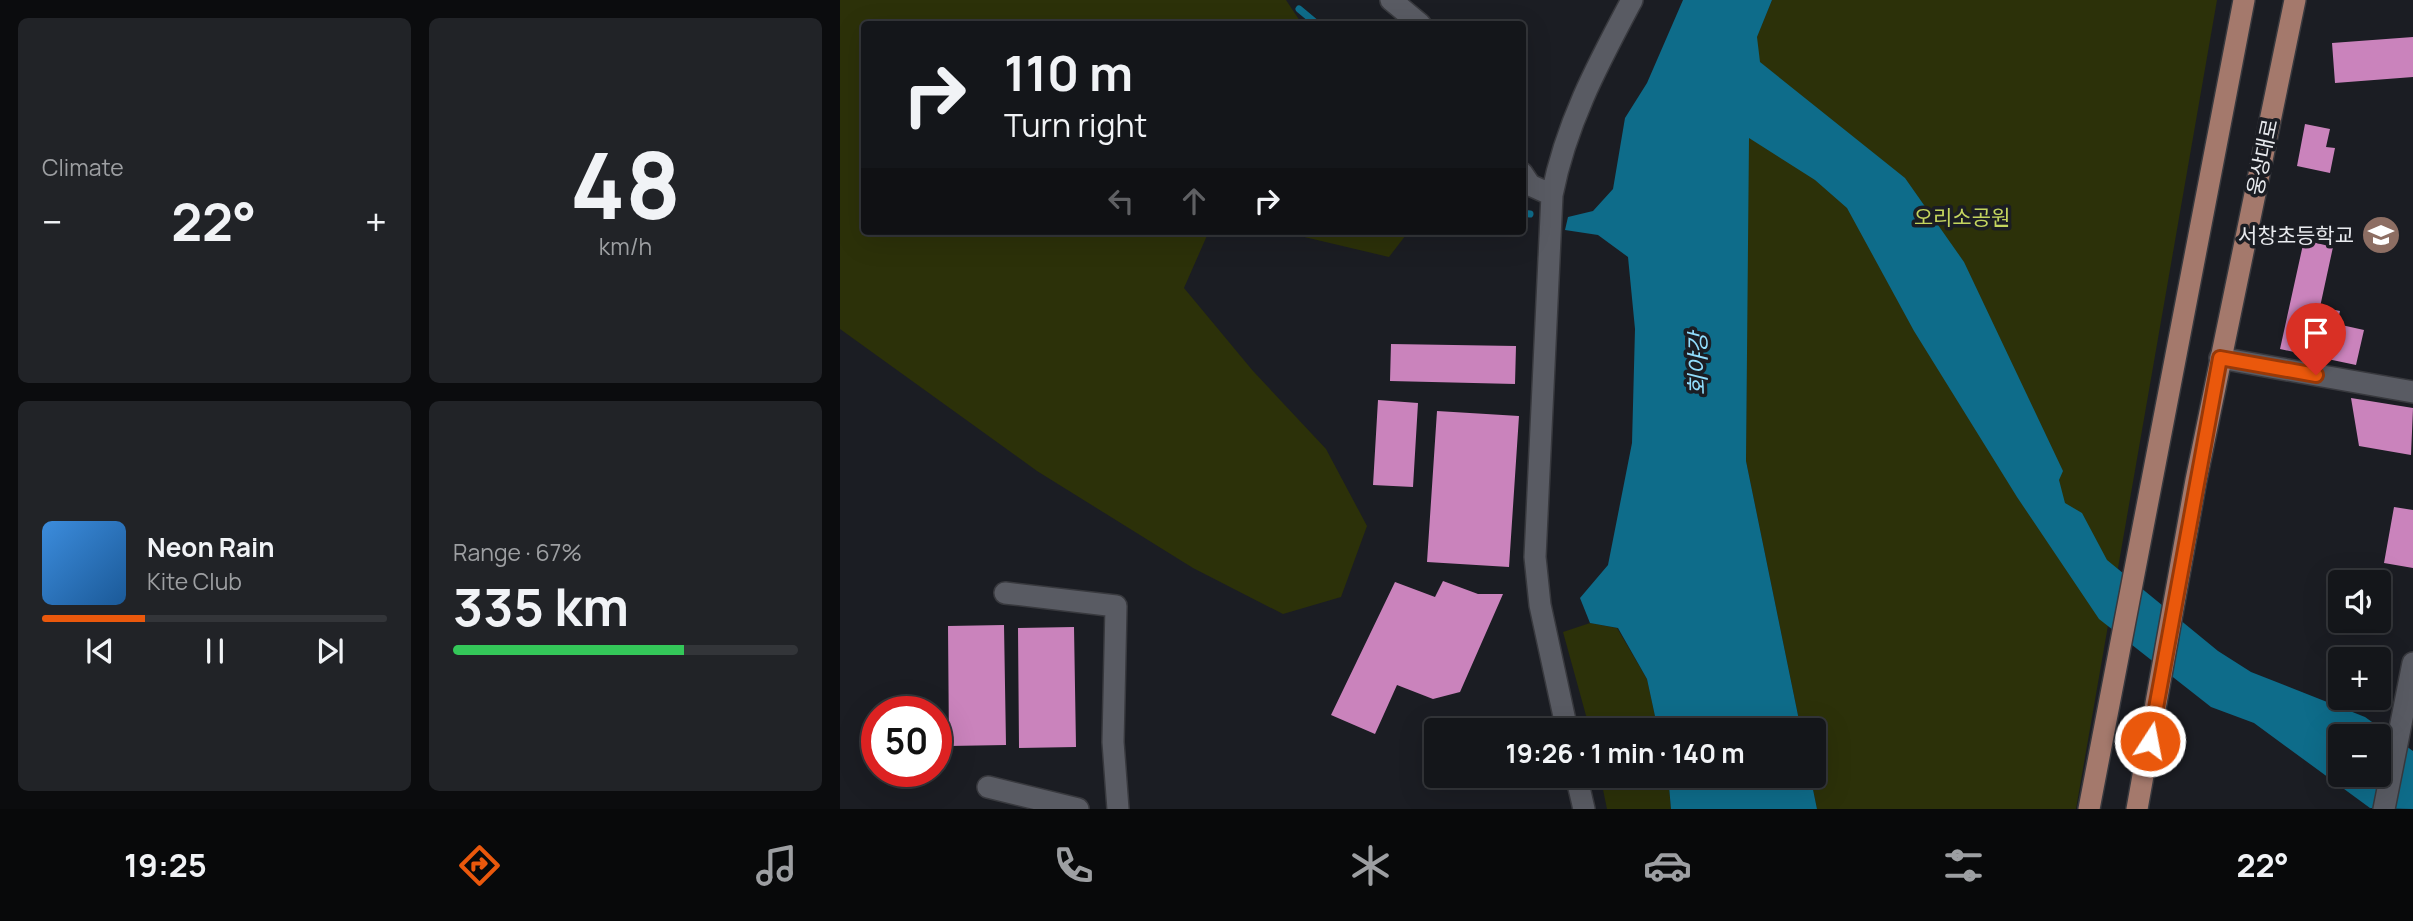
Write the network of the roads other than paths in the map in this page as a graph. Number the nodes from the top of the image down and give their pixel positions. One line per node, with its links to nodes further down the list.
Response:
1 (1391, 0): 5 (street)
2 (1632, 0): 7 (street)
3 (2244, 0): 18 (main road)
4 (2295, 0): 8 (main road, 웅상대로)
5 (1416, 21)
6 (1526, 179): 7 (street)
7 (1552, 195): 12 (street)
8 (2220, 358): 9 (street); 19 (main road, 웅상대로)
9 (2413, 392)
10 (1004, 593): 16 (street)
11 (2412, 670): 20 (street)
12 (1564, 718)
13 (988, 787): 15 (street)
14 (1579, 788): 17 (street)
15 (1078, 809)
16 (1118, 809)
17 (1584, 809)
18 (2089, 809)
19 (2137, 809)
20 (2384, 809)

